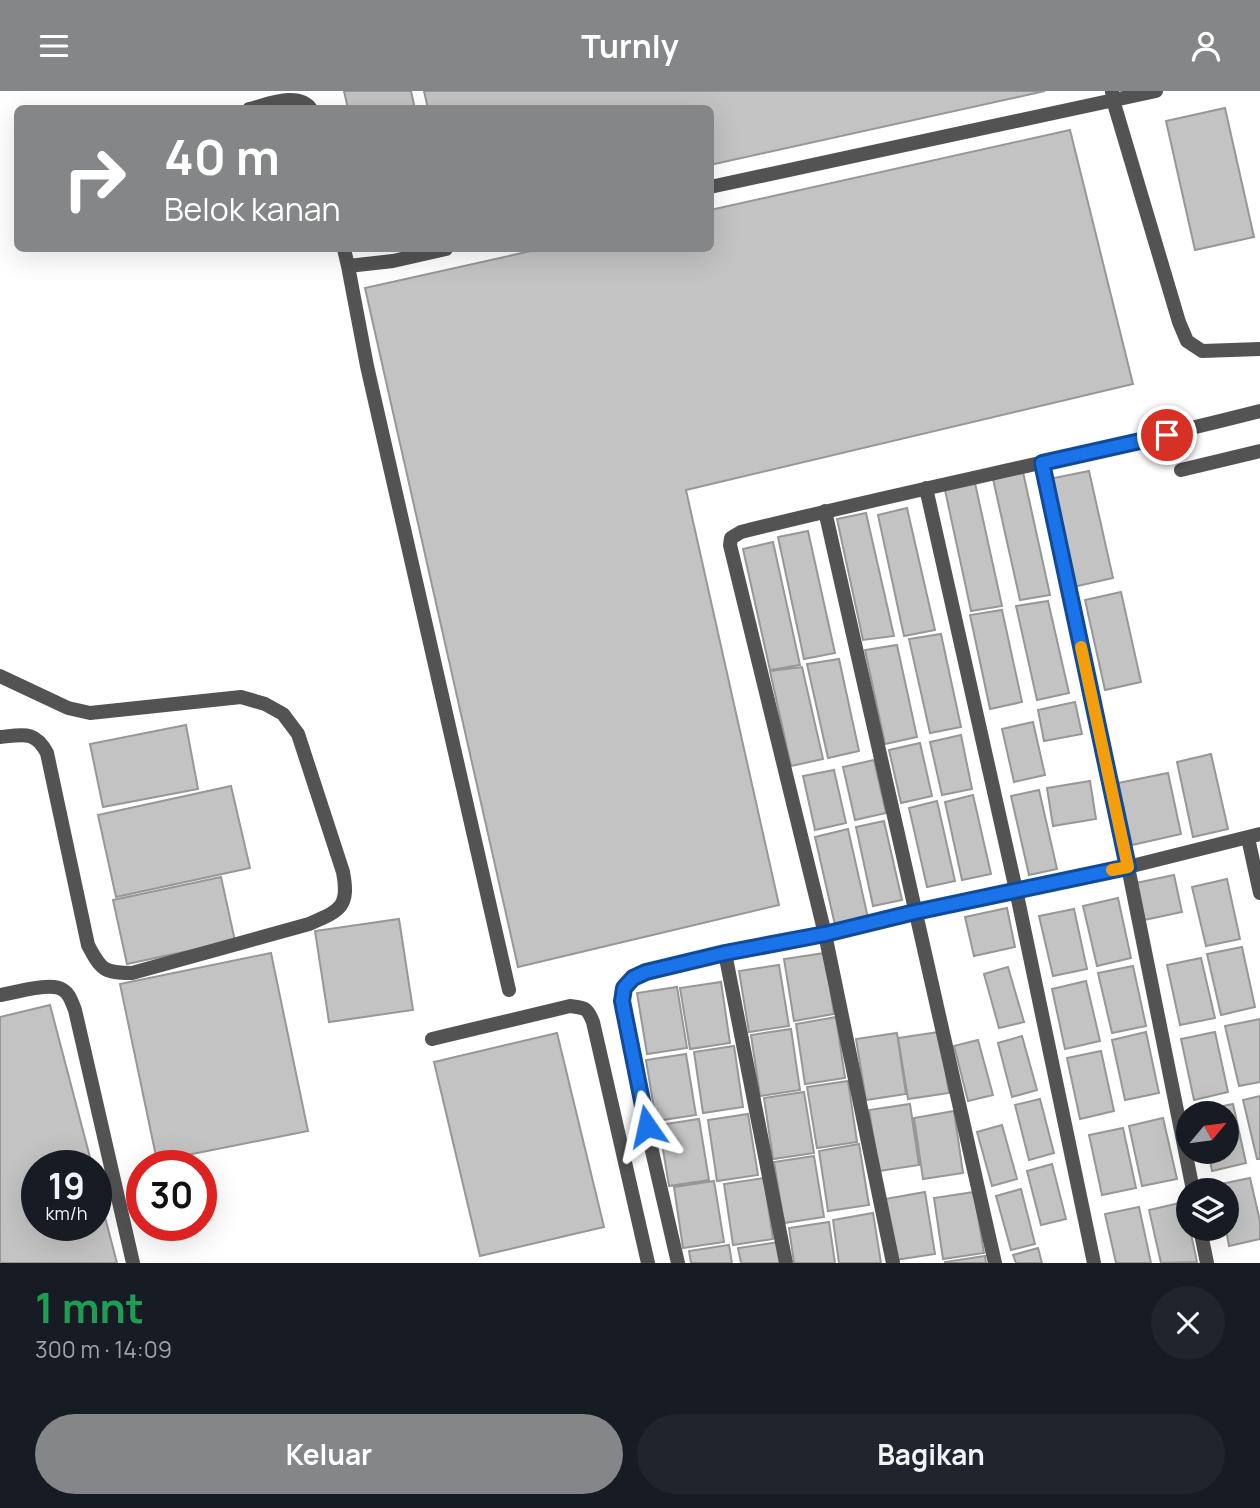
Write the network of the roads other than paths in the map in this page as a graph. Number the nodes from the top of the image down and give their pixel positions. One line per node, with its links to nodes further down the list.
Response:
1 (1156, 91): 2 (street)
2 (1112, 96): 5 (street); 9 (street)
3 (265, 105): 4 (street)
4 (309, 105)
5 (714, 186)
6 (345, 252): 8 (street)
7 (433, 252): 8 (street)
8 (348, 266): 25 (street)
9 (1260, 349)
10 (1260, 411): 12 (street)
11 (1260, 451): 13 (street)
12 (1042, 463): 14 (street); 19 (street)
13 (1181, 470)
14 (926, 488): 15 (street); 20 (street)
15 (825, 511): 22 (street); 23 (street)
16 (0, 676): 17 (street)
17 (0, 737)
18 (1254, 836): 19 (street); 21 (street)
19 (1128, 867): 20 (street); 28 (street)
20 (1016, 891): 22 (street); 36 (street)
21 (1260, 893)
22 (915, 912): 23 (street); 35 (street)
23 (825, 934): 24 (street); 34 (street)
24 (725, 953): 32 (street); 33 (street)
25 (509, 990)
26 (0, 995): 30 (street)
27 (432, 1039): 31 (street)
28 (1191, 1178)
29 (1202, 1241): 37 (street)
30 (133, 1263)
31 (648, 1263)
32 (678, 1263)
33 (786, 1263)
34 (893, 1263)
35 (995, 1263)
36 (1094, 1263)
37 (1207, 1263)

